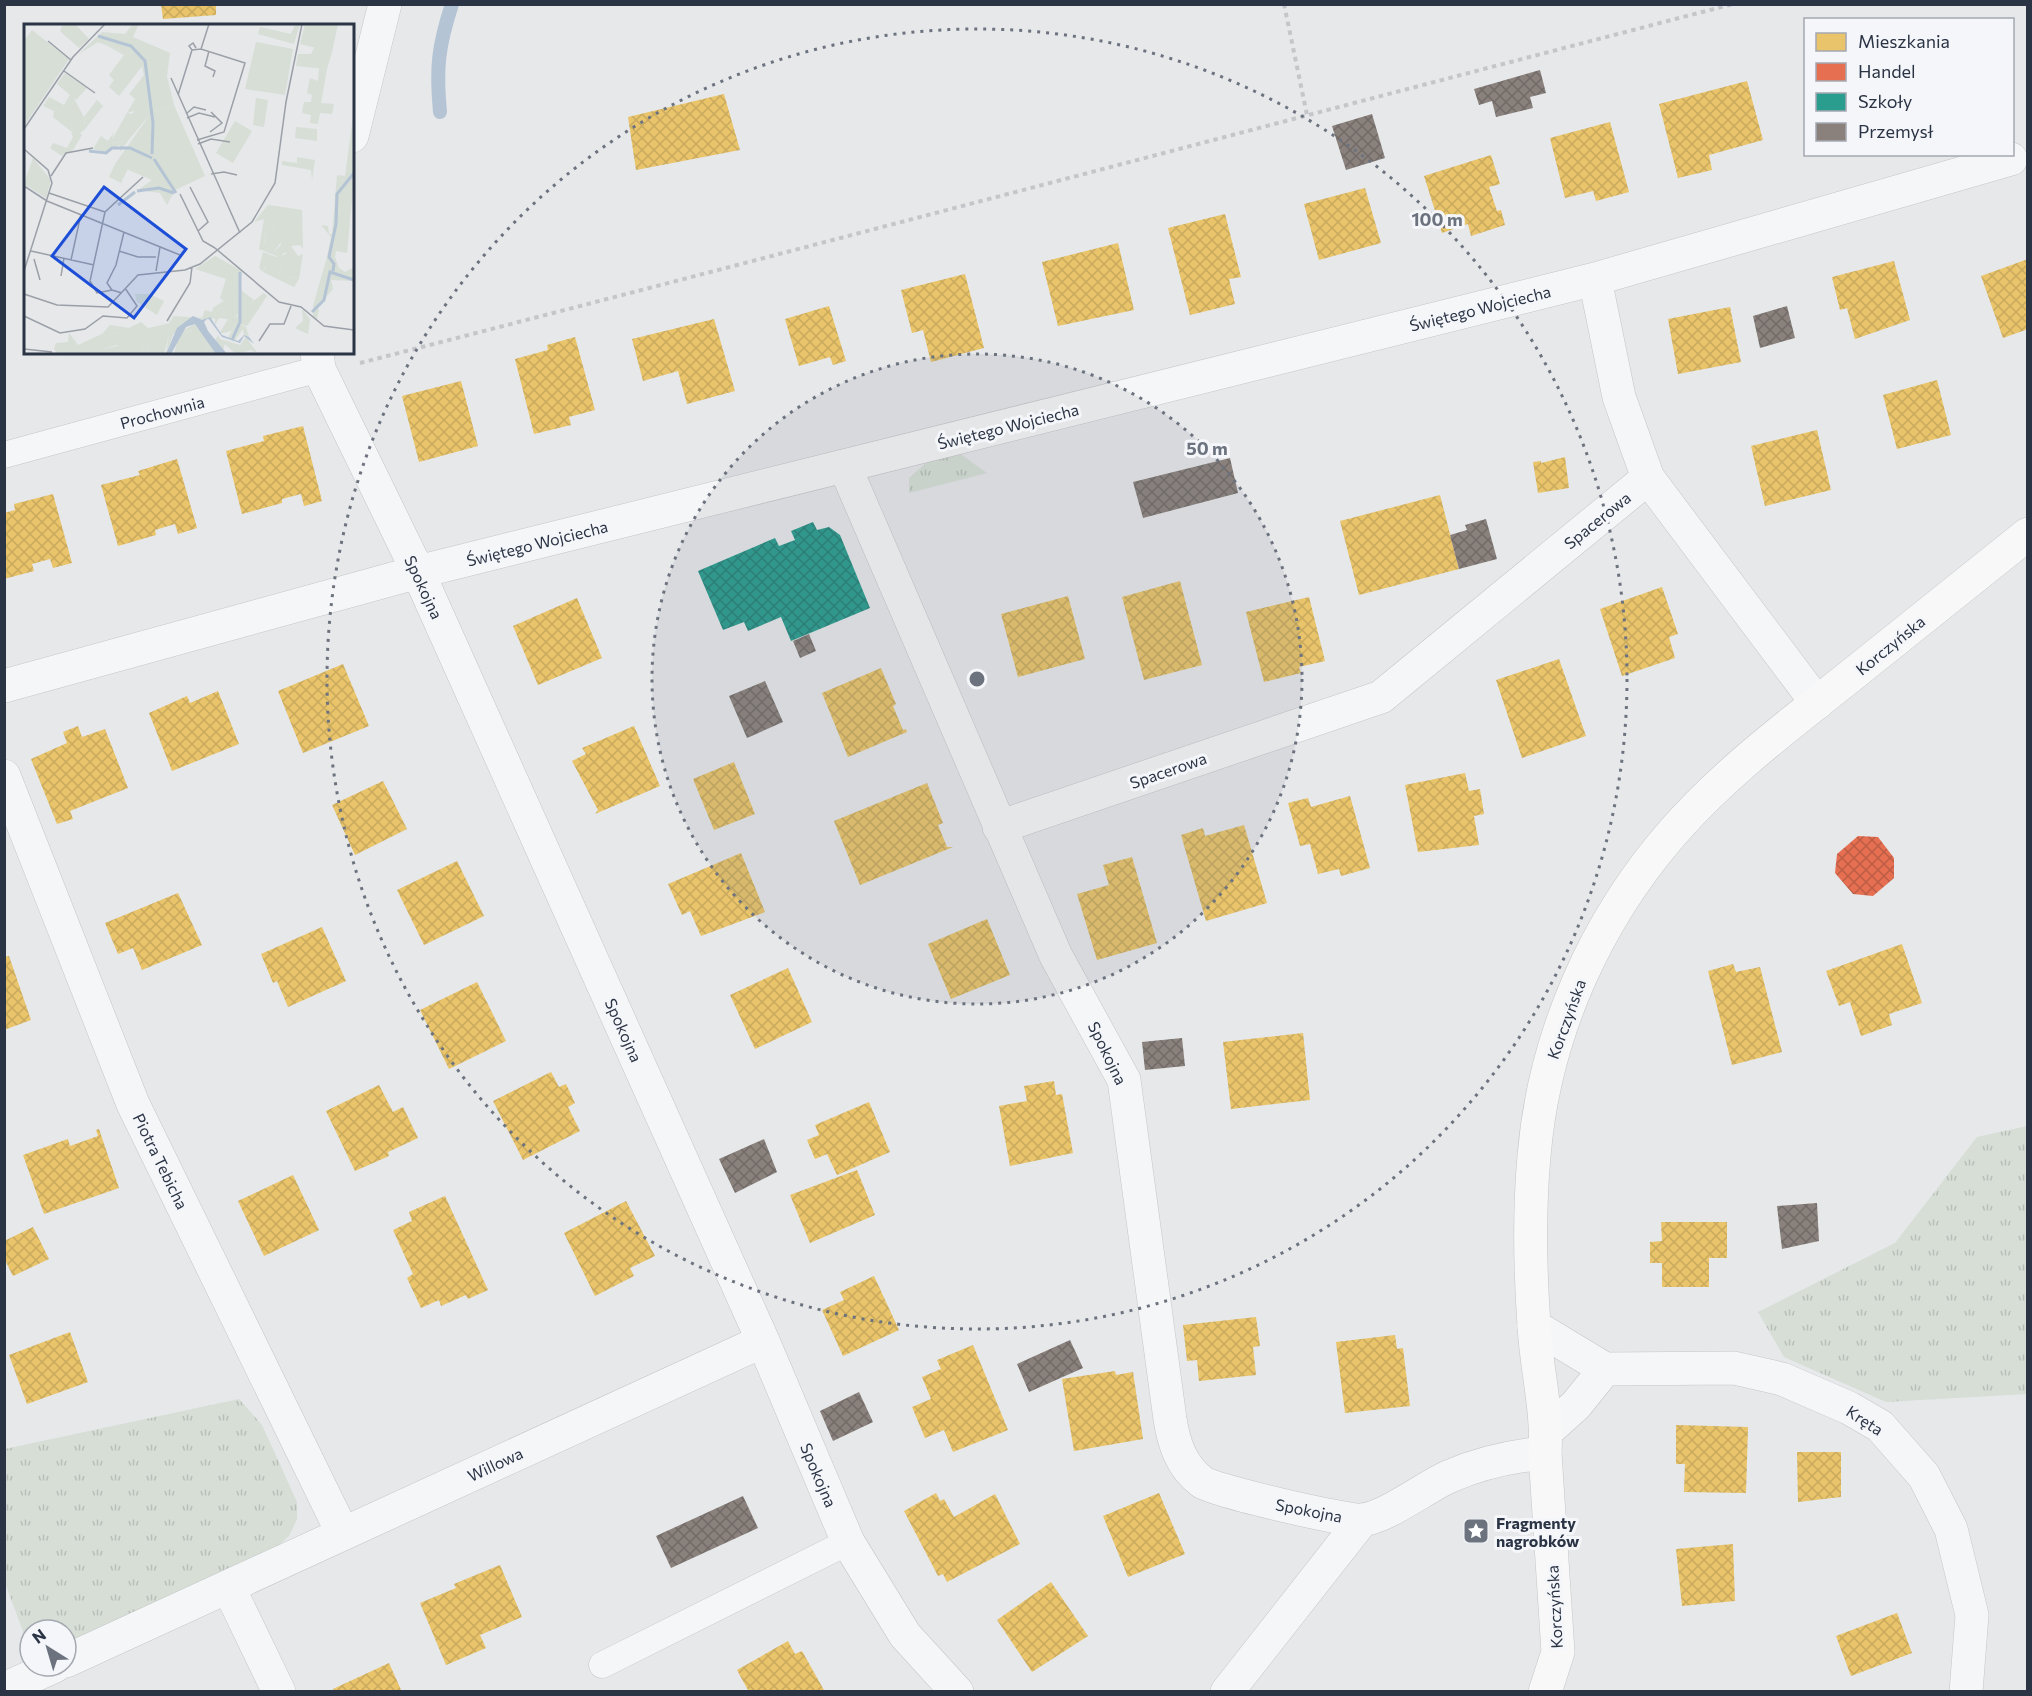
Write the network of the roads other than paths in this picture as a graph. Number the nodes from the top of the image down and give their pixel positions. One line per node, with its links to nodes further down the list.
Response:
1 (385, 4): 2 (street)
2 (354, 128)
3 (2011, 159): 4 (street, Świętego Wojciecha)
4 (1595, 279): 7 (street, Świętego Wojciecha); 8 (street)
5 (319, 365): 6 (lane, Prochownia); 10 (street, Spokojna)
6 (4, 455)
7 (845, 467): 10 (street, Świętego Wojciecha); 14 (street)
8 (1648, 478): 12 (street); 14 (street, Spacerowa)
9 (2028, 534): 12 (main road, Korczyńska)
10 (418, 572): 11 (street, Świętego Wojciecha); 16 (street, Spokojna)
11 (4, 686)
12 (1817, 703): 15 (main road, Korczyńska)
13 (4, 776): 20 (street, Piotra Tebicha)
14 (999, 827): 19 (street, Spokojna)
15 (1534, 1326): 17 (street); 18 (main road, Korczyńska)
16 (763, 1341): 20 (street, Willowa); 21 (street, Spokojna)
17 (1605, 1370): 18 (street); 31 (street, Kręta)
18 (1546, 1442): 19 (street, Spokojna); 30 (main road, Korczyńska)
19 (1362, 1520): 29 (street, Spokojna)
20 (343, 1534): 22 (street, Willowa)
21 (848, 1542): 24 (lane); 28 (street, Spokojna)
22 (229, 1588): 23 (street, Willowa); 27 (street)
23 (78, 1656)
24 (602, 1665)
25 (28, 1678): 26 (street)
26 (4, 1689)
27 (279, 1692)
28 (957, 1692)
29 (1227, 1692)
30 (1545, 1692)
31 (1965, 1692)

